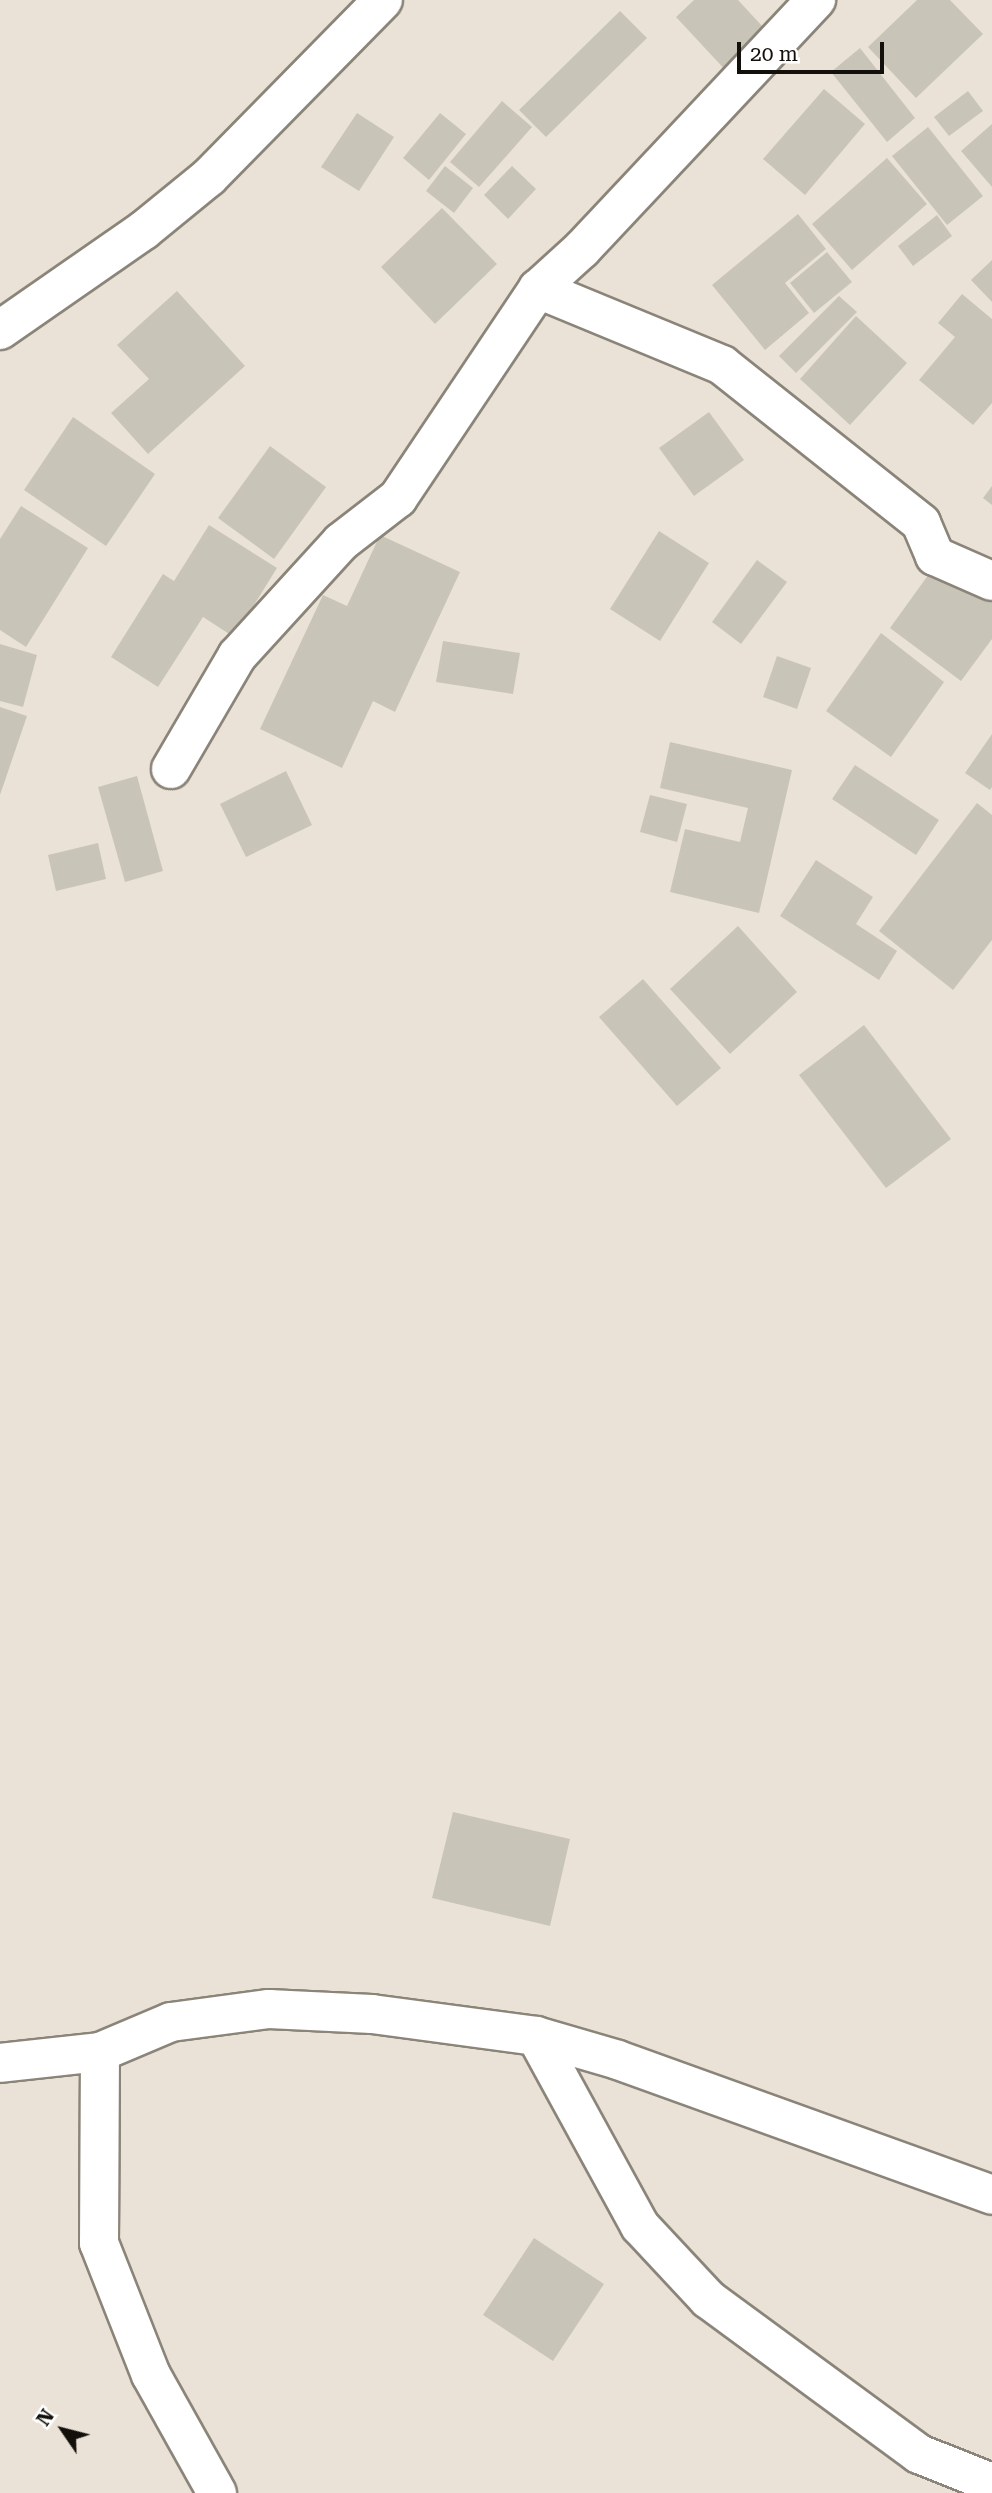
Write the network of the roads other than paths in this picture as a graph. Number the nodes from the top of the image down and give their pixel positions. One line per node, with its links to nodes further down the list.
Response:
1 (383, 0): 4 (street)
2 (816, 0): 3 (street)
3 (538, 289): 5 (street); 6 (street)
4 (0, 330)
5 (992, 581)
6 (171, 769)
7 (536, 2036): 8 (street); 10 (street); 11 (street)
8 (100, 2052): 9 (street); 12 (street)
9 (0, 2063)
10 (992, 2195)
11 (992, 2483)
12 (217, 2493)

